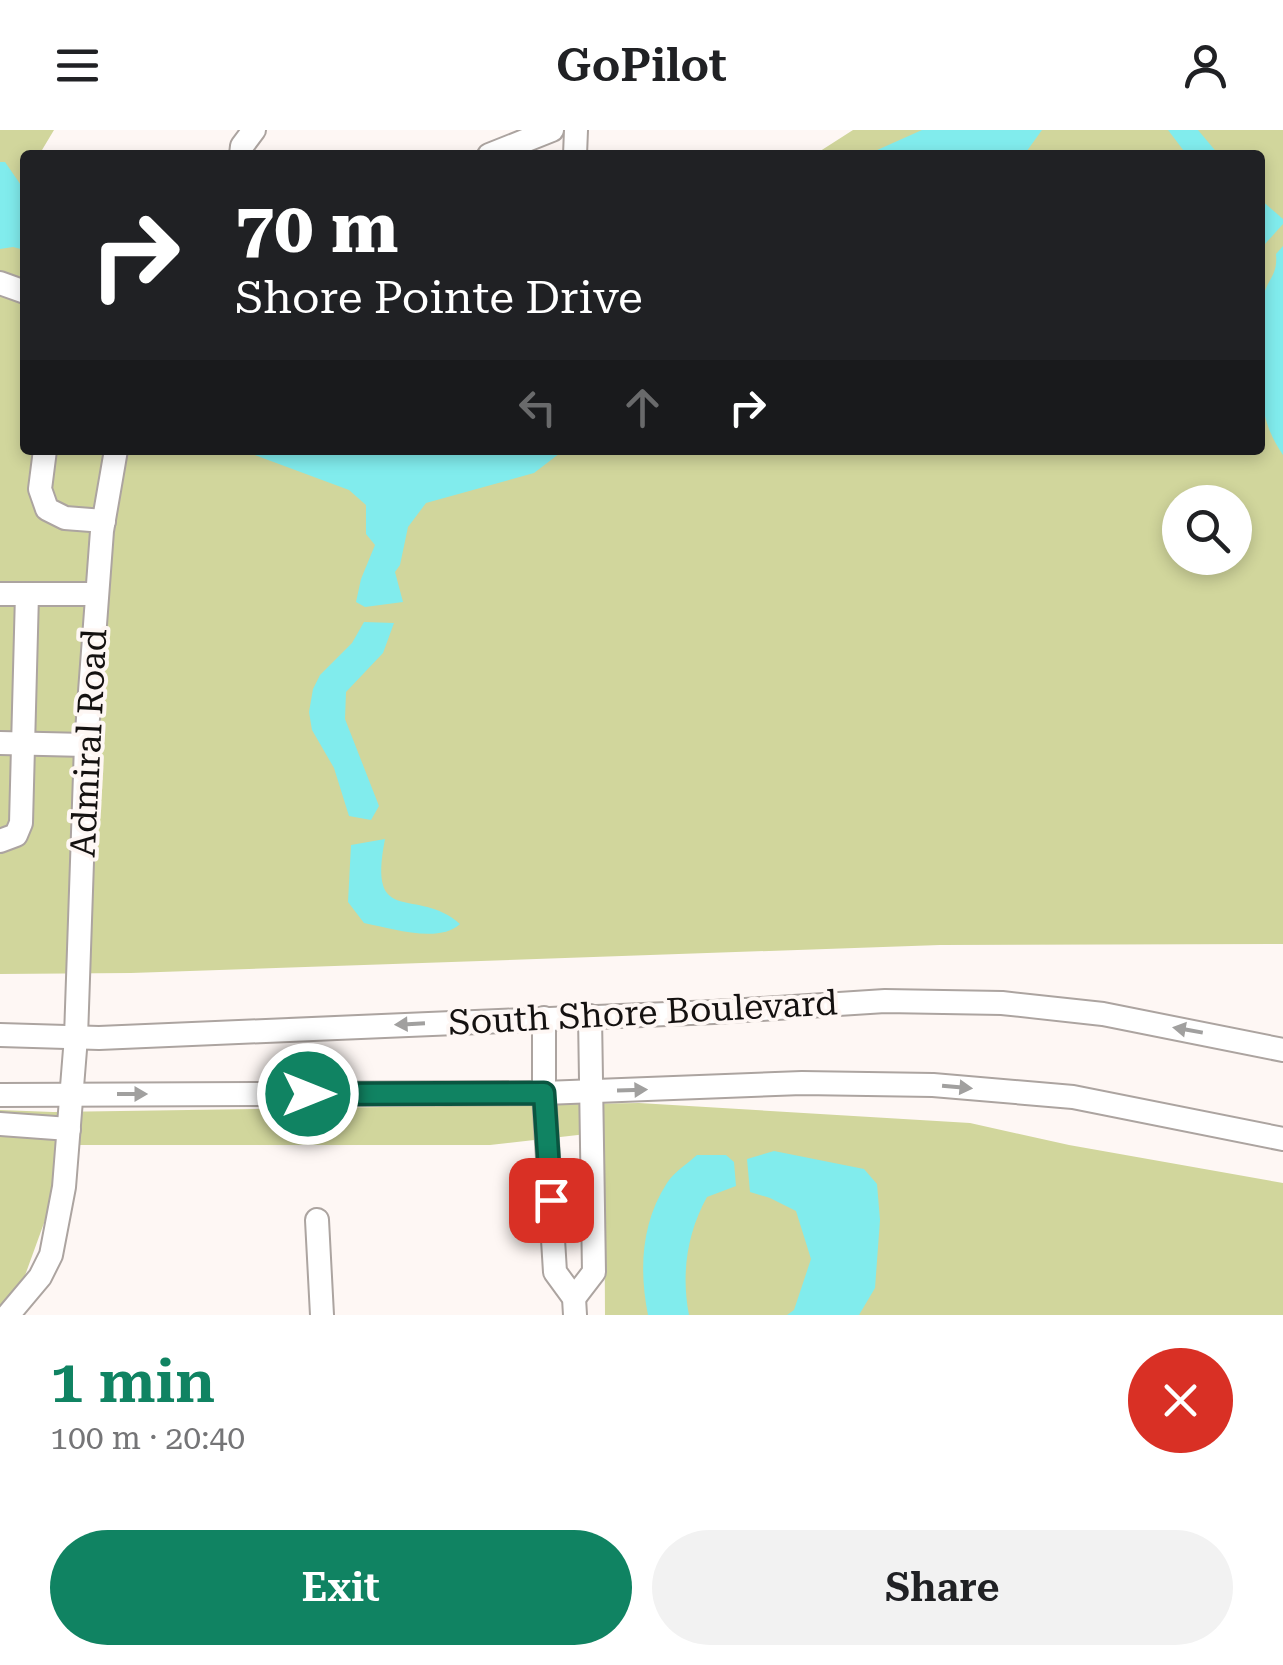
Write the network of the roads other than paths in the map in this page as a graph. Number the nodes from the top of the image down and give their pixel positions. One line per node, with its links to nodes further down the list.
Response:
1 (552, 130): 2 (street)
2 (502, 150)
3 (44, 455): 5 (street)
4 (115, 455): 5 (street, Admiral Road)
5 (104, 521): 8 (street, Admiral Road)
6 (0, 594): 7 (street)
7 (27, 594): 8 (street); 10 (street)
8 (98, 594): 11 (street, Admiral Road)
9 (0, 743): 10 (street)
10 (24, 743): 11 (street); 12 (street)
11 (86, 744): 16 (street, Admiral Road)
12 (0, 840)
13 (590, 1016): 14 (street, South Shore Boulevard); 17 (street, South Shore Boulevard, one-way to 13); 18 (street)
14 (544, 1018): 16 (street, South Shore Boulevard, one-way to 16); 19 (street)
15 (0, 1035): 16 (street, South Shore Boulevard)
16 (76, 1037): 20 (street, Admiral Road)
17 (1283, 1050)
18 (592, 1091): 19 (street, South Shore Boulevard); 24 (street, South Shore Boulevard, one-way to 24); 26 (street)
19 (544, 1093): 20 (street, South Shore Boulevard, one-way to 19); 26 (street)
20 (72, 1094): 21 (street, South Shore Boulevard); 23 (street, Admiral Road)
21 (0, 1095)
22 (0, 1124): 23 (street)
23 (69, 1129): 27 (street, Admiral Road)
24 (1283, 1139)
25 (318, 1220): 28 (street)
26 (575, 1306)
27 (8, 1315)
28 (322, 1315)

